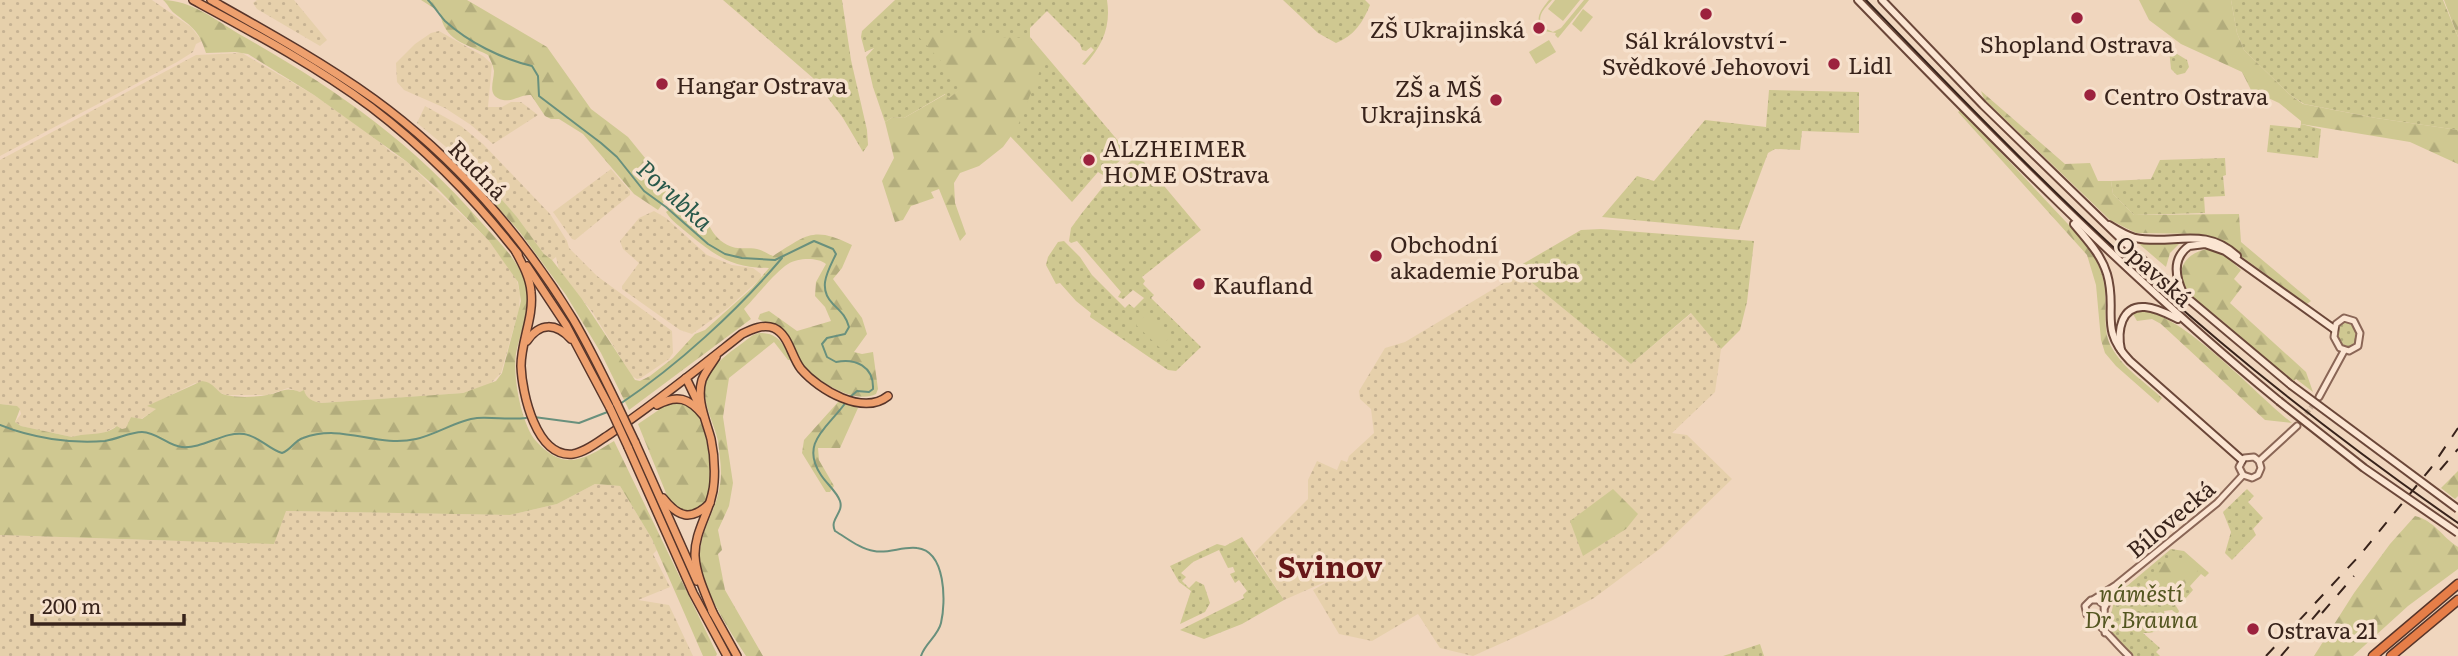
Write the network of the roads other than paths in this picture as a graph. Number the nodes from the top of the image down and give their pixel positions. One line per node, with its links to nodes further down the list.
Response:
1 (193, 0): 5 (highway)
2 (211, 0): 5 (highway)
3 (1858, 0): 7 (main road, Opavská)
4 (1882, 0): 8 (main road, Opavská)
5 (234, 18): 6 (highway)
6 (247, 25): 9 (highway, Rudná); 22 (highway, Rudná)
7 (2060, 206): 12 (main road, Opavská); 16 (main road)
8 (2098, 218): 10 (main road); 11 (main road, Opavská)
9 (516, 252): 14 (highway); 15 (highway, Rudná)
10 (2254, 271): 11 (main road); 13 (main road)
11 (2185, 298): 32 (main road, Opavská, bridge)
12 (2185, 321): 16 (main road); 33 (main road, Opavská, bridge)
13 (2334, 329): 17 (street); 17 (street)
14 (524, 344): 15 (highway); 24 (highway)
15 (578, 347): 22 (highway, Rudná)
16 (2122, 351): 27 (main road)
17 (2344, 351): 21 (street)
18 (718, 354): 19 (highway); 20 (highway); 23 (highway)
19 (686, 378): 23 (highway); 24 (highway)
20 (888, 396)
21 (2319, 397)
22 (614, 406): 26 (highway, bridge)
23 (704, 415): 24 (highway); 31 (highway)
24 (635, 417)
25 (2297, 426): 28 (street)
26 (631, 444): 30 (highway); 42 (highway)
27 (2242, 460): 28 (street); 29 (street)
28 (2259, 461): 29 (street)
29 (2243, 475): 34 (street, Bílovecká)
30 (657, 490): 31 (highway); 39 (highway)
31 (710, 502): 39 (highway)
32 (2458, 509)
33 (2458, 533)
34 (2116, 584): 36 (street, Bílovecká); 38 (street)
35 (2458, 584): 44 (highway)
36 (2094, 599): 38 (street); 40 (street)
37 (2458, 600): 45 (highway)
38 (2103, 612): 40 (street); 41 (street)
39 (713, 613): 42 (highway)
40 (2094, 619): 41 (street)
41 (2105, 633): 43 (street)
42 (731, 654)
43 (2129, 656)
44 (2373, 656)
45 (2391, 656)

